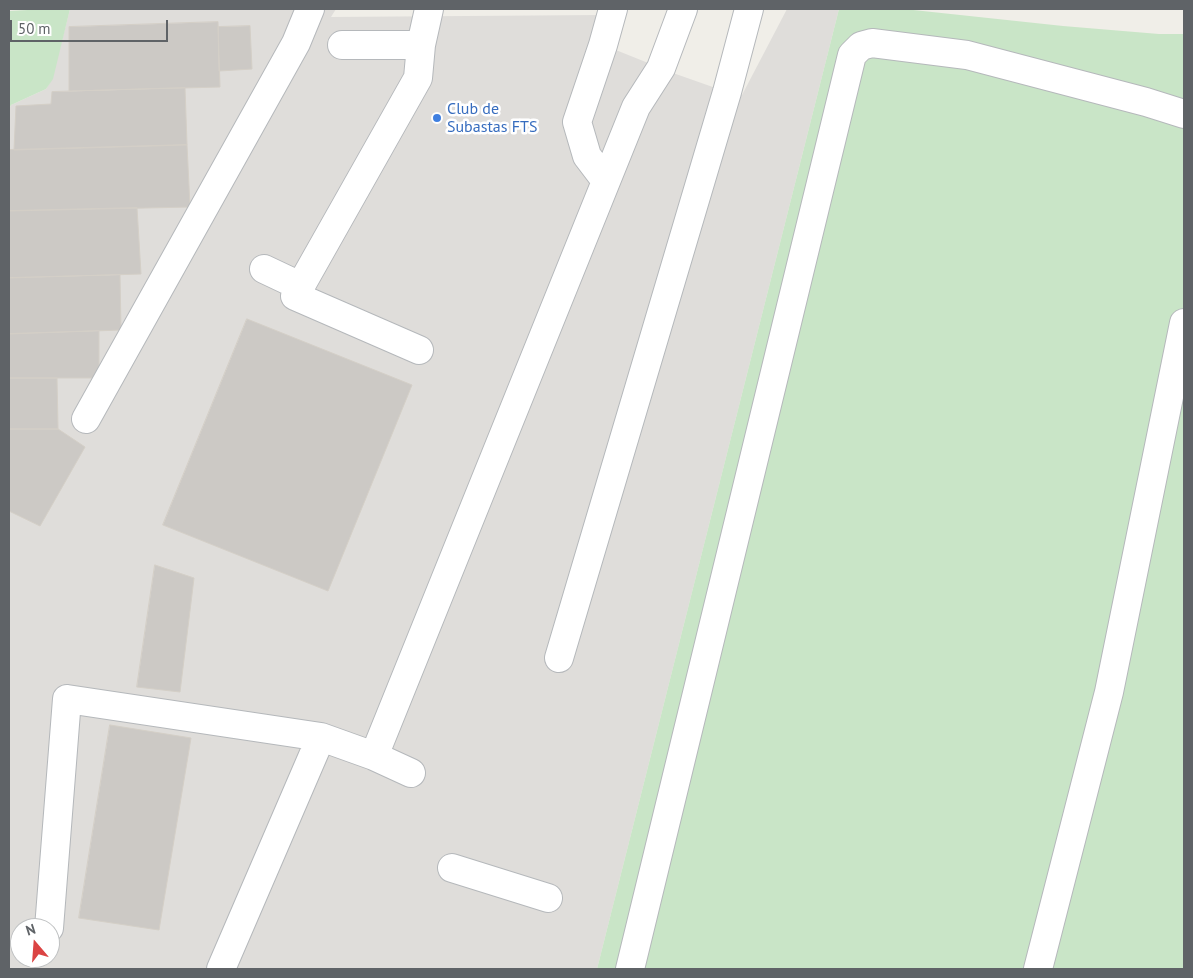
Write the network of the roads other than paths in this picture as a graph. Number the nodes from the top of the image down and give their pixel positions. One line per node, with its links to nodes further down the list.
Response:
1 (310, 9): 14 (lane)
2 (429, 9): 7 (lane)
3 (613, 9): 9 (lane)
4 (682, 9): 9 (lane)
5 (749, 9): 15 (lane)
6 (342, 45): 7 (lane)
7 (421, 45): 11 (lane)
8 (1184, 114): 23 (lane)
9 (606, 181): 17 (lane)
10 (264, 269): 11 (lane)
11 (300, 286): 13 (lane)
12 (1184, 323): 24 (lane)
13 (419, 350)
14 (86, 419)
15 (559, 658)
16 (321, 737): 17 (lane); 21 (lane); 22 (lane)
17 (374, 756): 18 (lane)
18 (411, 773)
19 (452, 868): 20 (lane)
20 (548, 898)
21 (50, 918)
22 (221, 969)
23 (630, 969)
24 (1038, 969)

